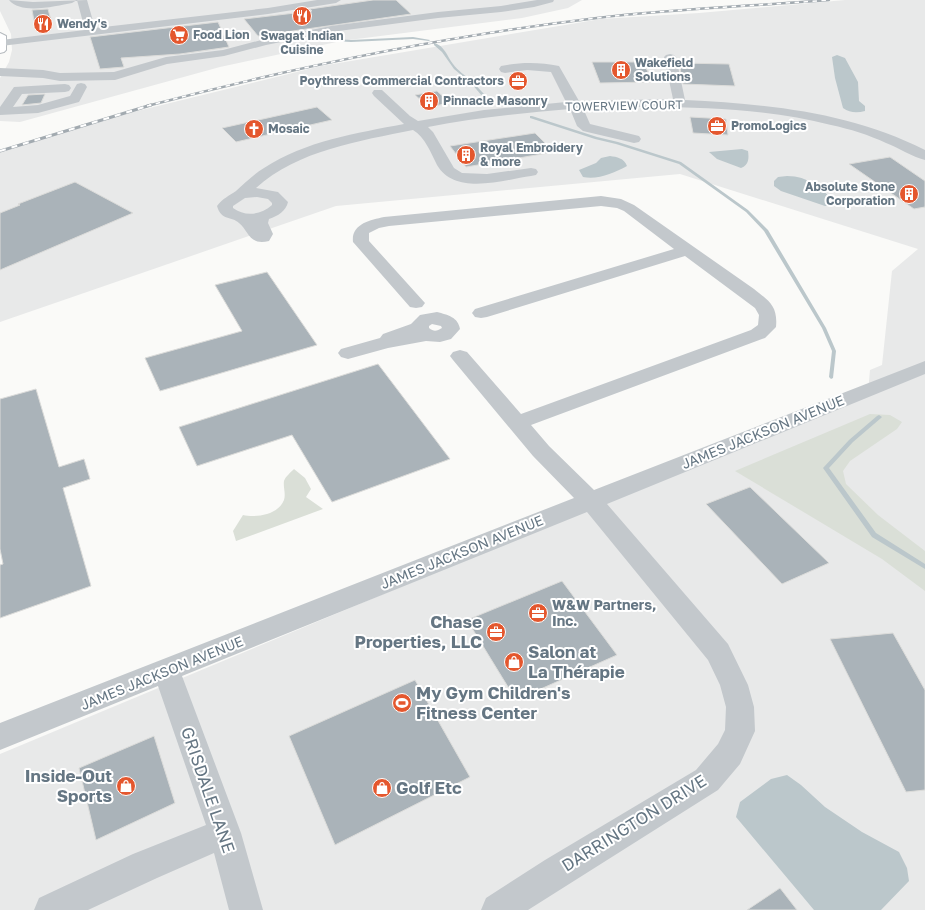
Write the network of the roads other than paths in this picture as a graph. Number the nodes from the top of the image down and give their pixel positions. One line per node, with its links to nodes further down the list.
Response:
1 (14, 0): 2 (street)
2 (72, 0)
3 (82, 0): 10 (street)
4 (260, 0): 8 (street)
5 (336, 0): 8 (street)
6 (549, 0): 9 (street)
7 (449, 4): 9 (street)
8 (268, 11): 10 (street)
9 (472, 11): 15 (street)
10 (91, 32): 11 (street)
11 (0, 43)
12 (670, 57): 17 (street)
13 (505, 69): 18 (street)
14 (0, 72): 15 (street)
15 (82, 82): 15 (street)
16 (378, 93): 19 (street)
17 (680, 104): 18 (street, TOWERVIEW COURT); 21 (street, TOWERVIEW COURT)
18 (574, 106): 19 (street, TOWERVIEW COURT); 20 (street)
19 (414, 125): 22 (street, TOWERVIEW COURT); 23 (street)
20 (634, 139)
21 (925, 156)
22 (275, 168): 24 (street, TOWERVIEW COURT); 25 (street)
23 (531, 172)
24 (240, 195): 25 (street); 27 (street, TOWERVIEW COURT)
25 (273, 195): 26 (street)
26 (262, 217): 27 (street); 27 (street)
27 (244, 218)
28 (687, 250): 29 (street); 29 (street, DARRINGTON DRIVE); 32 (street)
29 (436, 327): 30 (street); 32 (street, DARRINGTON DRIVE)
30 (348, 353)
31 (925, 367): 33 (street, JAMES JACKSON AVENUE)
32 (517, 423): 33 (street, DARRINGTON DRIVE)
33 (591, 501): 34 (street, JAMES JACKSON AVENUE); 39 (street, DARRINGTON DRIVE)
34 (167, 672): 35 (street, JAMES JACKSON AVENUE); 36 (street, GRISDALE LANE)
35 (0, 738)
36 (225, 833): 37 (street); 38 (street, GRISDALE LANE)
37 (51, 910)
38 (246, 910)
39 (498, 910)

